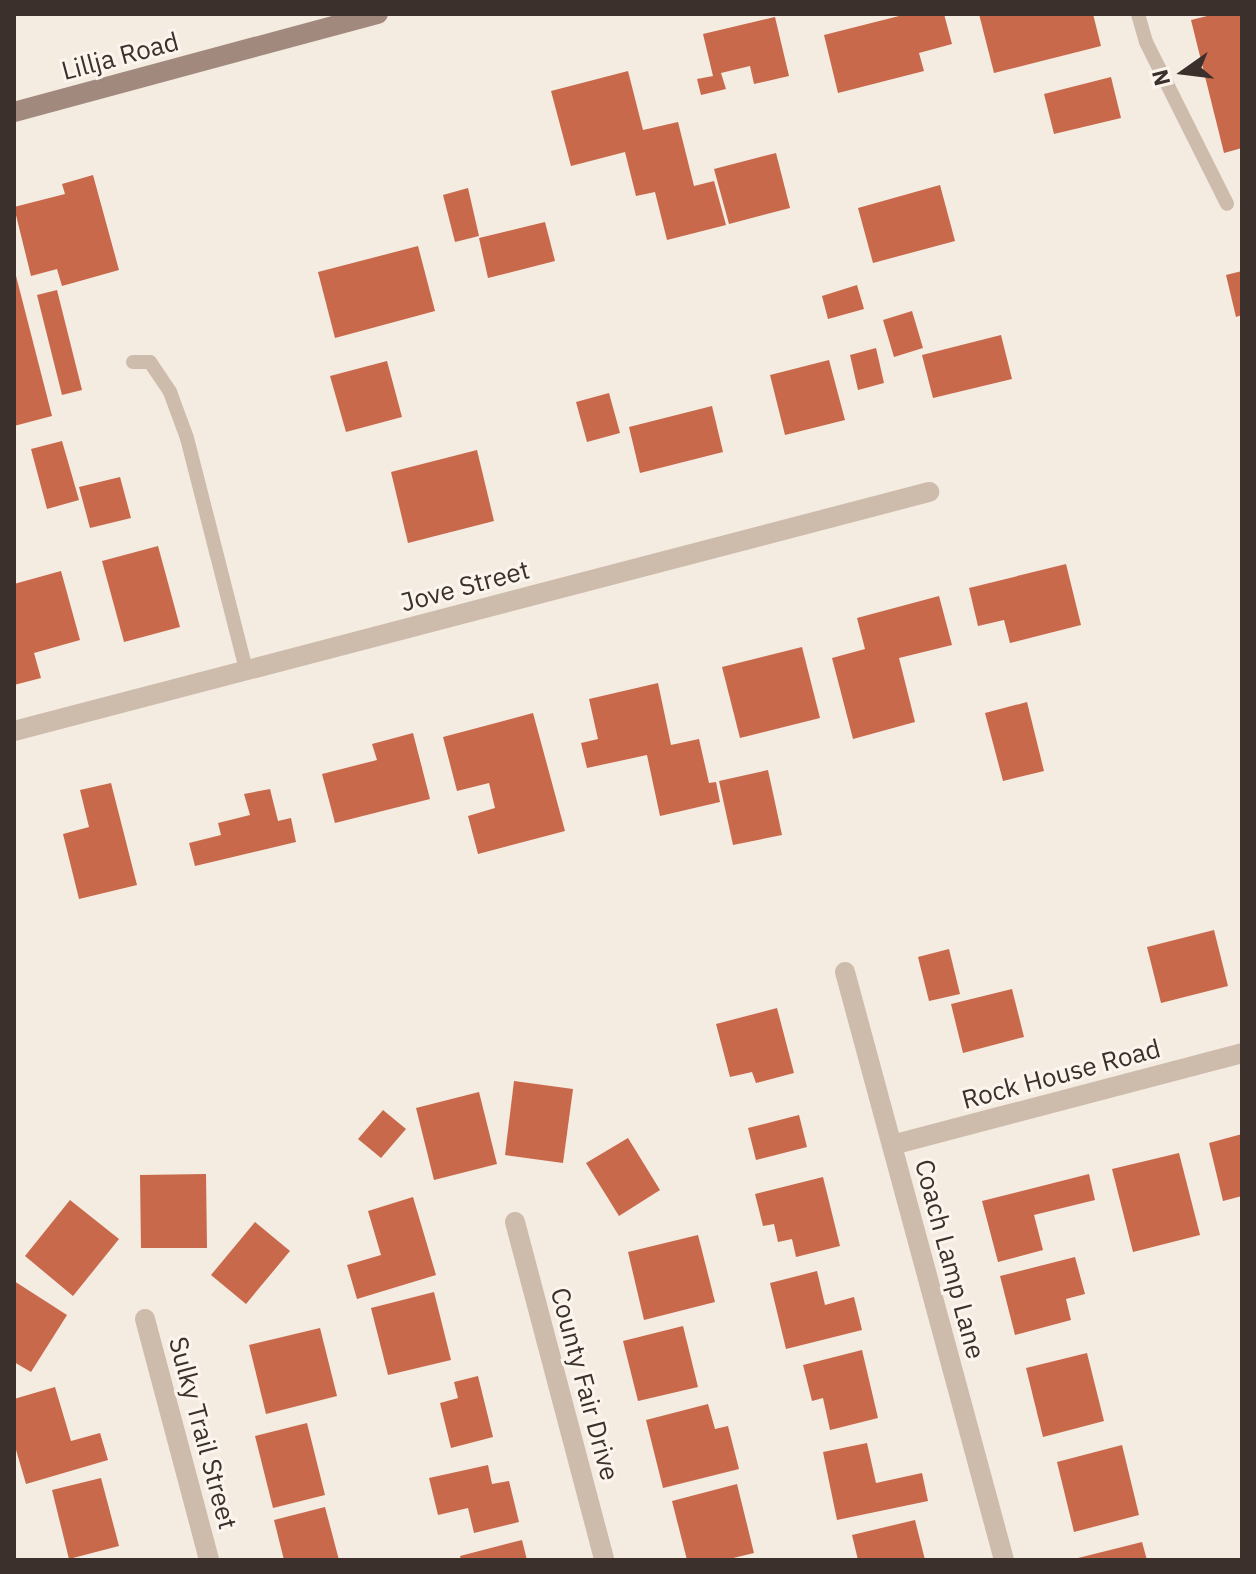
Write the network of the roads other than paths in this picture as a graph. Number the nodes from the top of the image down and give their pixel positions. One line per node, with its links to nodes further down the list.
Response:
1 (378, 14): 3 (street, Lillja Road)
2 (1138, 14): 4 (lane)
3 (14, 112)
4 (1227, 204)
5 (133, 362): 7 (lane)
6 (929, 492): 7 (street, Jove Street)
7 (246, 670): 8 (street, Jove Street)
8 (14, 731)
9 (845, 972): 11 (street, Coach Lamp Lane)
10 (1242, 1053): 11 (street, Rock House Road)
11 (892, 1145): 16 (street, Coach Lamp Lane)
12 (515, 1222): 15 (street, County Fair Drive)
13 (145, 1319): 14 (street, Sulky Trail Street)
14 (209, 1560)
15 (604, 1560)
16 (1004, 1560)

